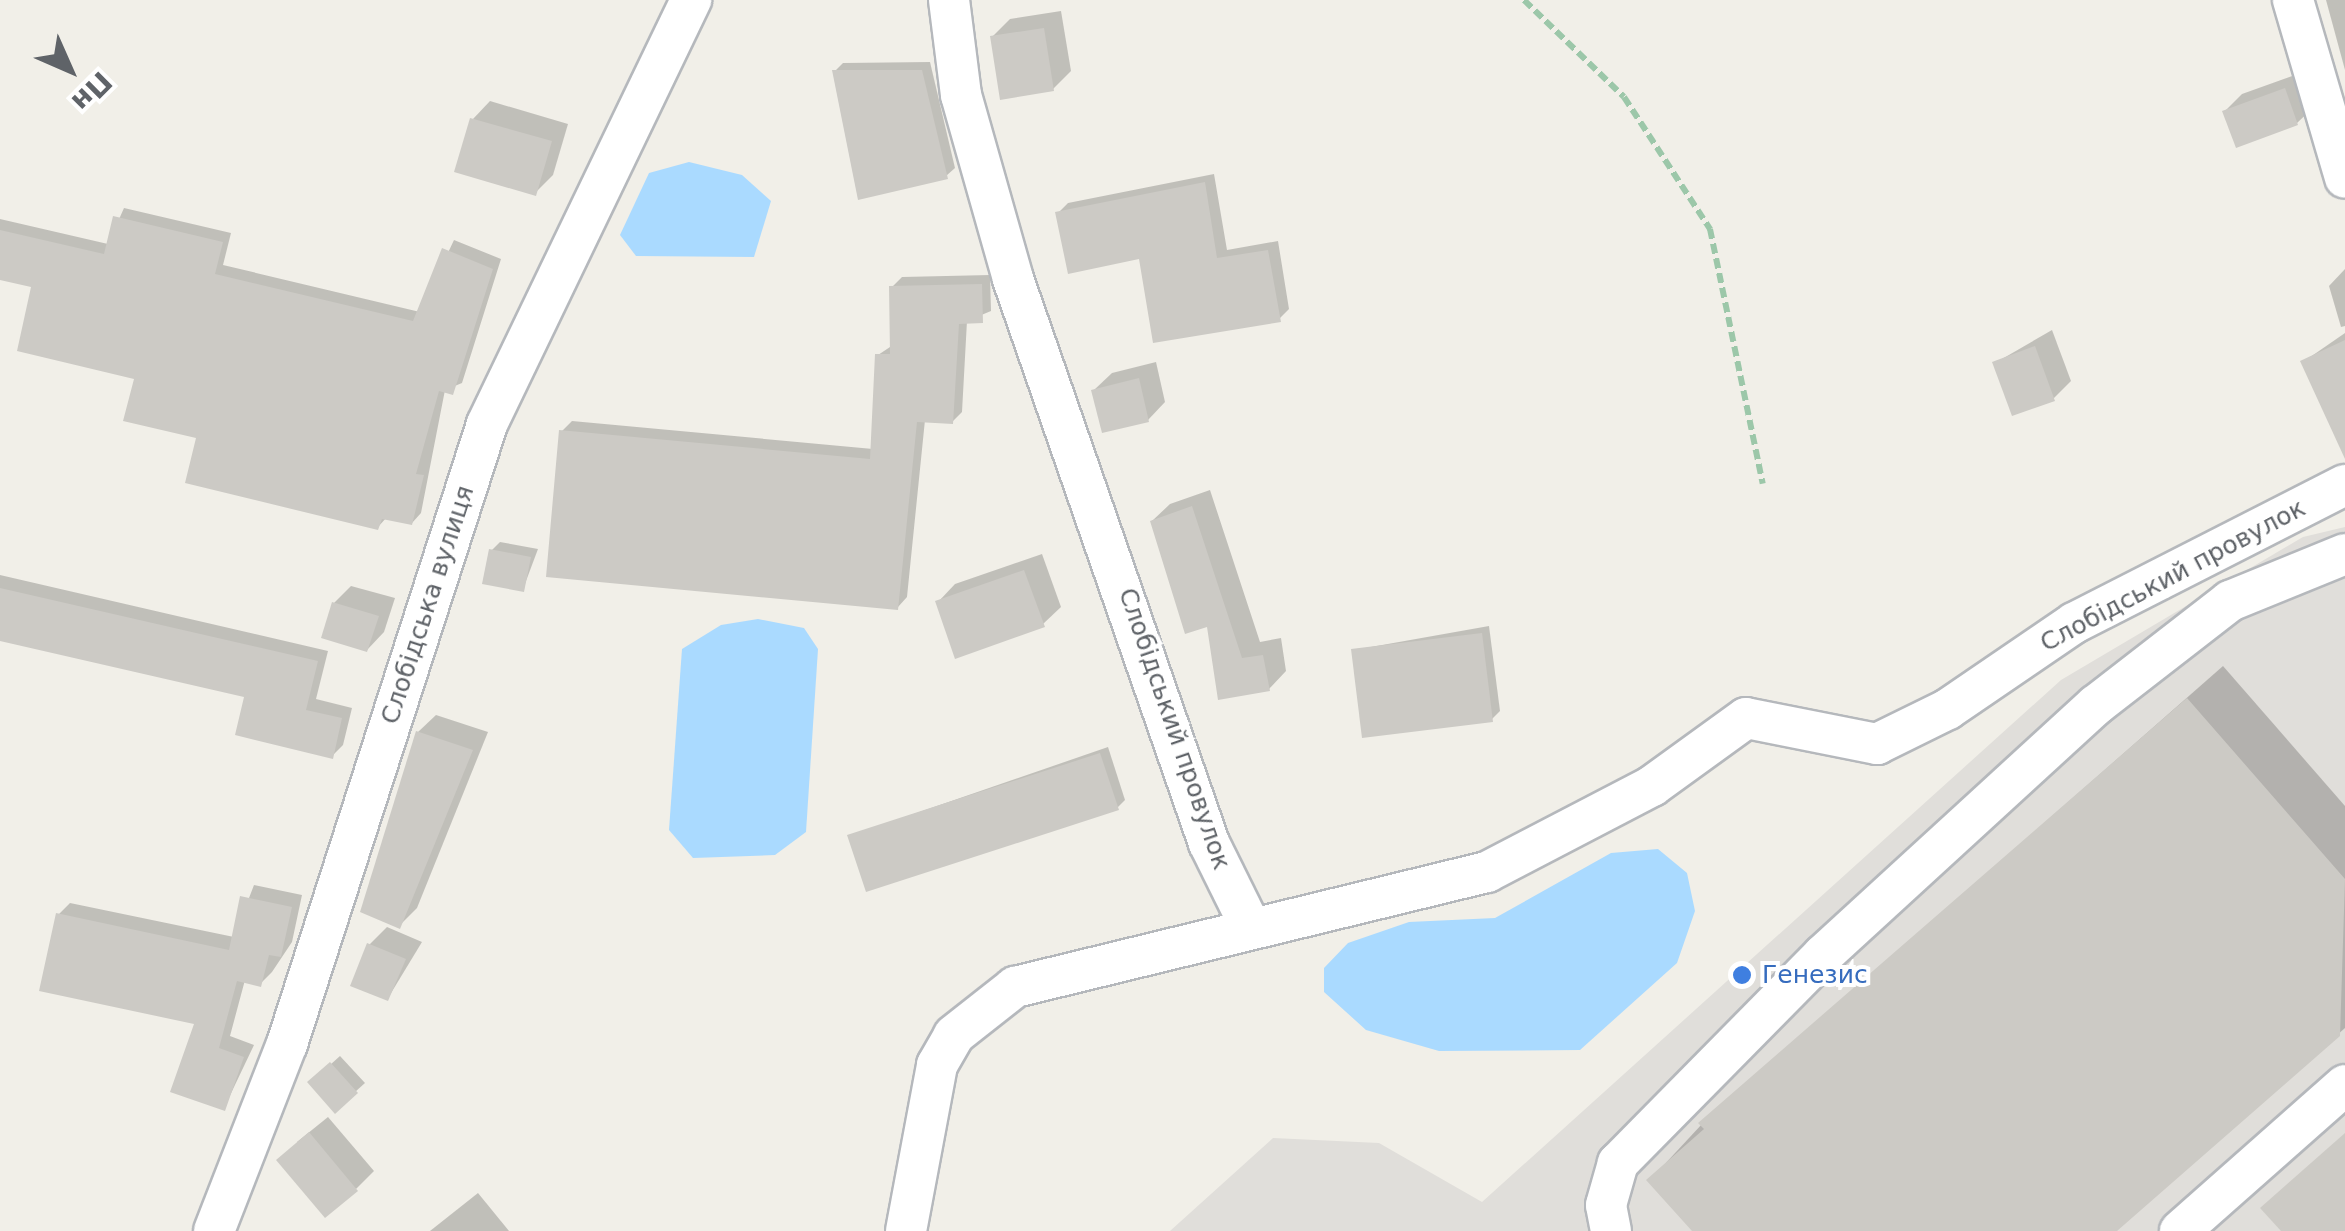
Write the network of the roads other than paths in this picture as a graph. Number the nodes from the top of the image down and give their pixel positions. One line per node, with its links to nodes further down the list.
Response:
1 (691, 0): 9 (street, Слобідська вулиця)
2 (948, 0): 7 (street, Слобідський провулок)
3 (2292, 0): 4 (street)
4 (2345, 178)
5 (2345, 485): 7 (street, Слобідський провулок)
6 (2345, 554): 11 (street)
7 (1249, 924): 10 (street)
8 (2345, 1085): 12 (street)
9 (214, 1231)
10 (906, 1231)
11 (1611, 1231)
12 (2180, 1231)

